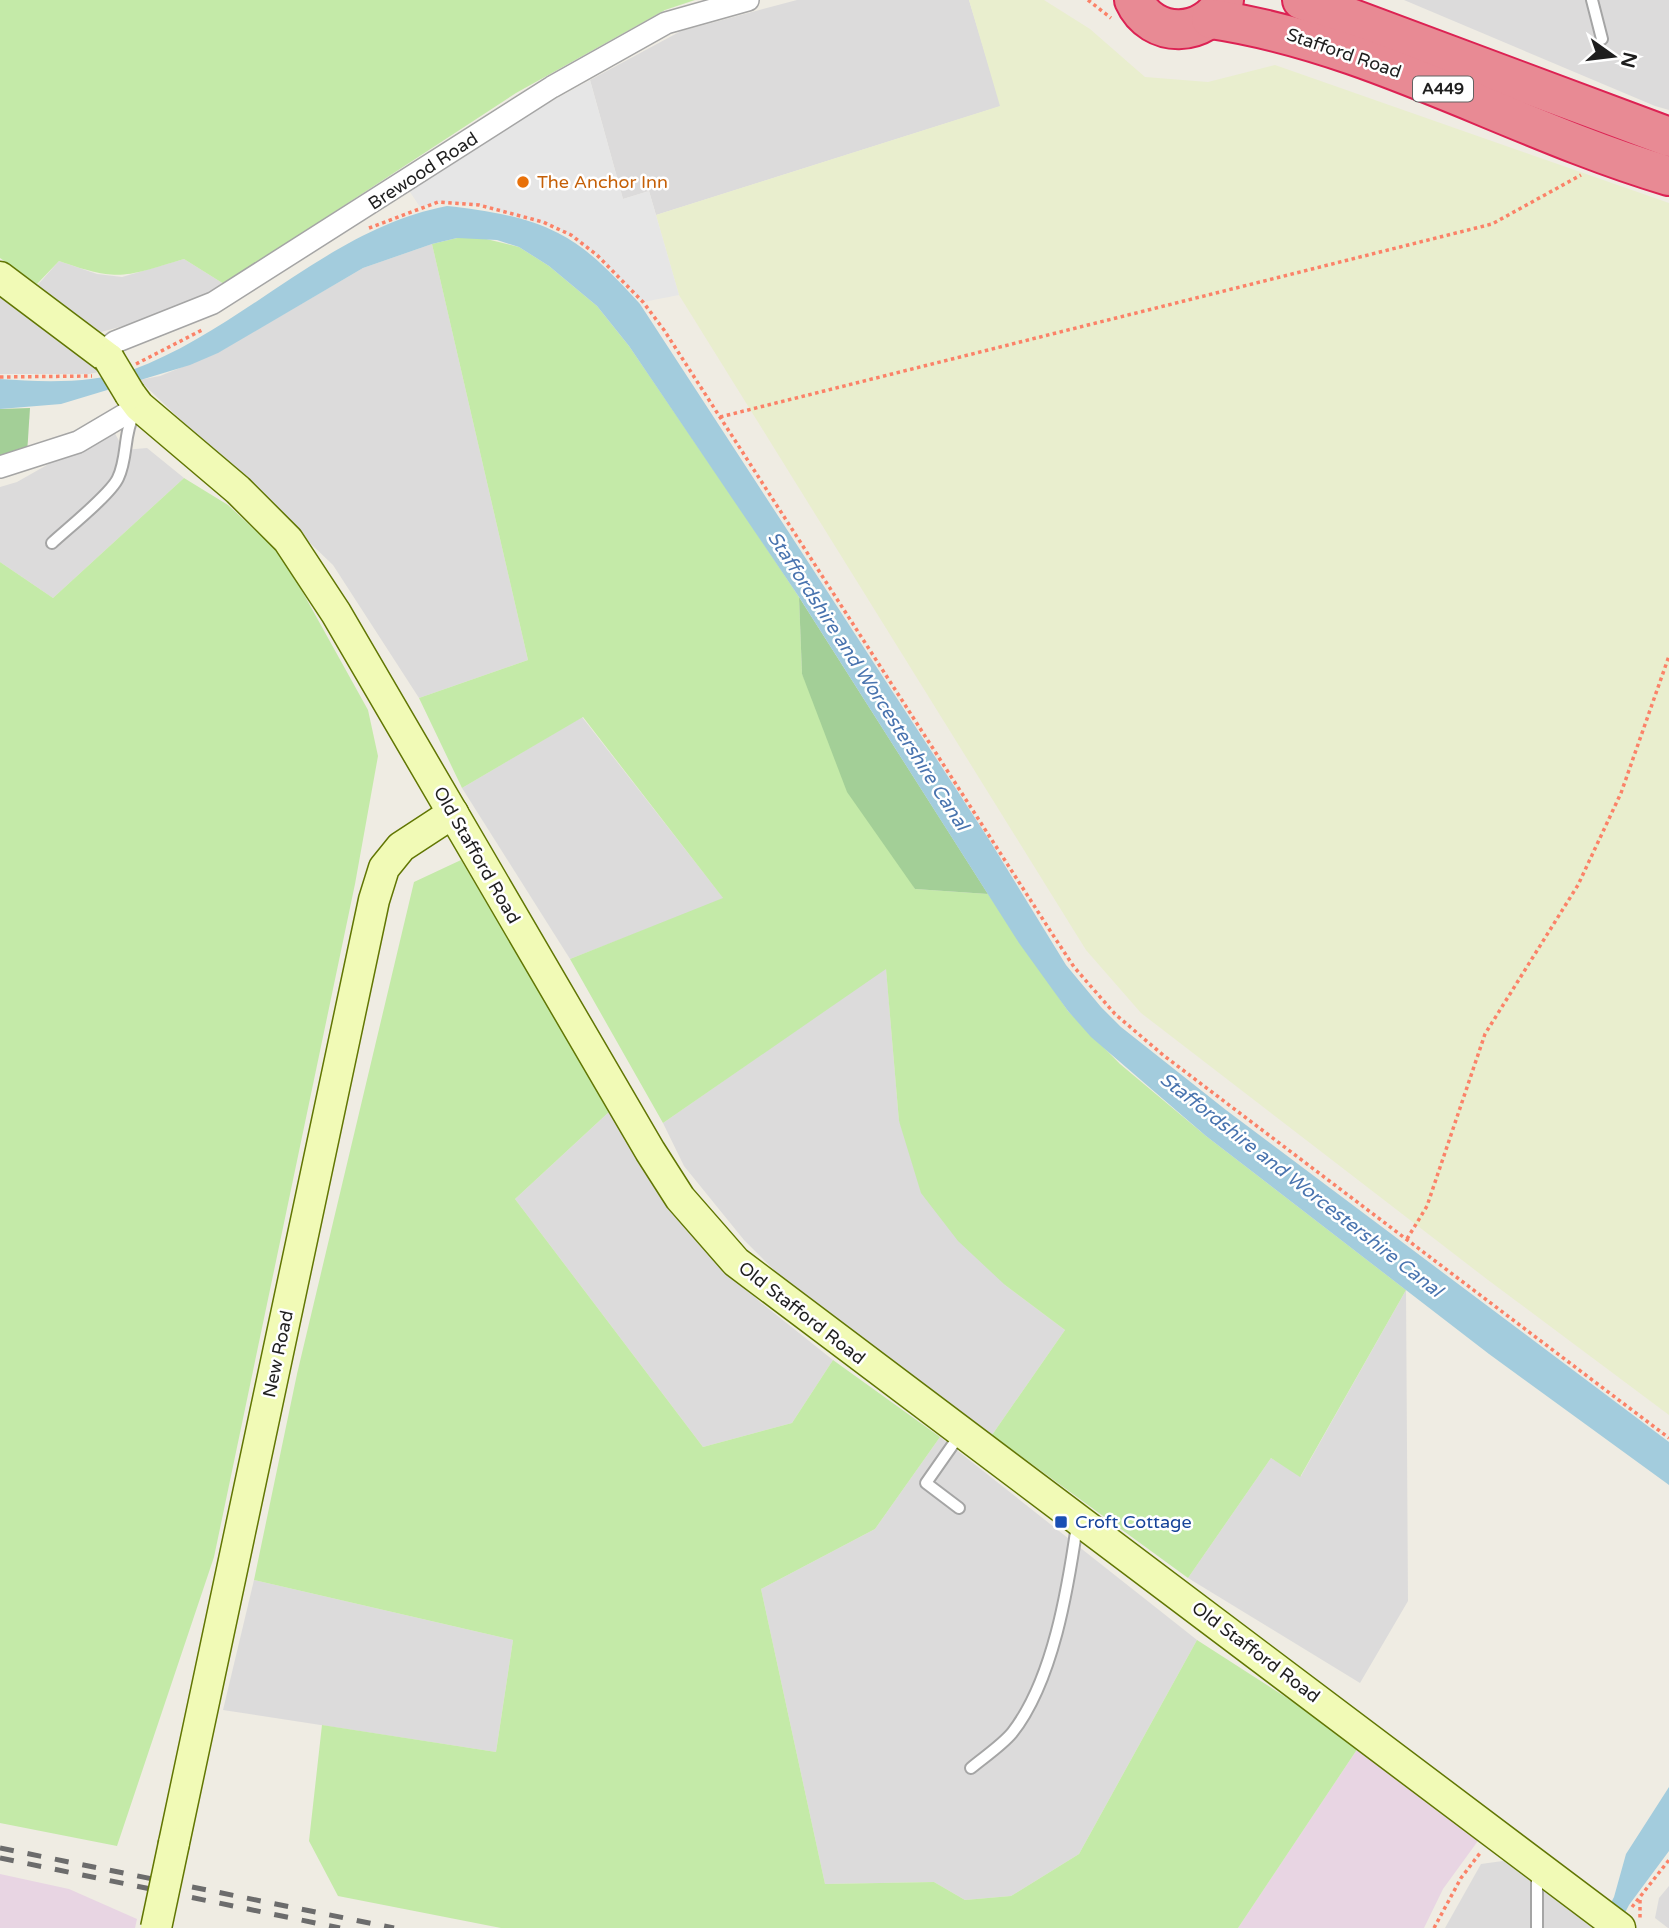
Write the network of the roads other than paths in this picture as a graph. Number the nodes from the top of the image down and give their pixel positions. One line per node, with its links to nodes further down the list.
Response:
1 (748, 0): 10 (street, Brewood Road)
2 (1301, 0): 7 (highway, Stafford Road / A449)
3 (1592, 0): 6 (lane)
4 (1133, 2): 5 (highway)
5 (1218, 9): 8 (highway, Stafford Road / A449)
6 (1602, 39)
7 (1669, 137)
8 (1669, 176)
9 (0, 277): 10 (street)
10 (105, 356): 11 (street, Old Stafford Road, bridge)
11 (134, 400): 12 (street); 13 (lane); 14 (street, Old Stafford Road)
12 (0, 467)
13 (52, 543)
14 (453, 813): 15 (street, Old Stafford Road); 21 (street, New Road, bridge)
15 (961, 1433): 16 (lane); 17 (street, Old Stafford Road)
16 (959, 1508)
17 (1078, 1520): 18 (lane); 19 (street, Old Stafford Road)
18 (971, 1768)
19 (1541, 1868): 20 (street, Old Stafford Road); 22 (lane)
20 (1626, 1918)
21 (156, 1928)
22 (1537, 1928)

